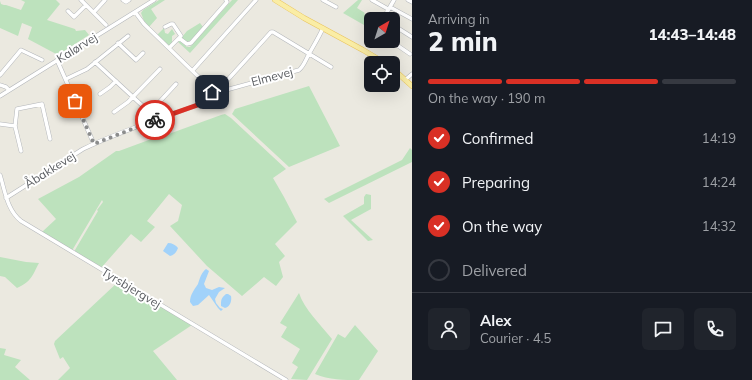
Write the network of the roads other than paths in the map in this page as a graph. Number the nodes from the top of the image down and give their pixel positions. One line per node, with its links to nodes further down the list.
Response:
1 (81, 0): 15 (street)
2 (105, 0): 20 (street)
3 (124, 0): 4 (street)
4 (129, 0)
5 (154, 0): 21 (street, Kalørvej)
6 (256, 0): 41 (street)
7 (271, 0): 19 (main road)
8 (275, 0): 19 (main road)
9 (323, 0): 16 (street)
10 (372, 0): 17 (street)
11 (394, 0): 17 (street)
12 (408, 0): 14 (street)
13 (227, 1): 30 (street)
14 (412, 2)
15 (86, 5): 18 (street); 20 (street)
16 (336, 7)
17 (389, 8): 22 (street); 23 (street)
18 (68, 11)
19 (292, 11): 26 (main road)
20 (94, 12): 24 (street)
21 (135, 12): 33 (street, Åbakkevej); 39 (street, Kalørvej)
22 (387, 12)
23 (412, 19)
24 (106, 25)
25 (165, 27): 30 (street)
26 (323, 28): 35 (street, Elmevej); 37 (main road)
27 (400, 29): 29 (street)
28 (128, 36): 31 (street)
29 (412, 37)
30 (179, 38): 33 (street)
31 (118, 43): 34 (street); 40 (street)
32 (400, 47): 36 (street)
33 (169, 48): 59 (street, Åbakkevej)
34 (142, 53)
35 (309, 54): 35 (street, Elmevej); 42 (street)
36 (410, 54)
37 (373, 56)
38 (42, 60): 45 (street)
39 (57, 60): 47 (street); 53 (street, Kalørvej)
40 (95, 62): 47 (street); 49 (street)
41 (195, 67)
42 (331, 67)
43 (160, 68): 56 (street)
44 (412, 74): 48 (street)
45 (0, 75)
46 (400, 75): 48 (main road)
47 (66, 78): 63 (street)
48 (405, 80): 52 (main road)
49 (116, 81): 54 (street); 56 (street)
50 (176, 84): 58 (street)
51 (0, 85): 53 (street)
52 (412, 86)
53 (9, 90): 55 (street, Kalørvej)
54 (100, 94)
55 (0, 96)
56 (133, 97): 57 (street); 58 (street)
57 (114, 112)
58 (149, 112): 59 (street)
59 (153, 121): 63 (street, Åbakkevej)
60 (0, 124): 61 (street)
61 (15, 126): 62 (street); 64 (street)
62 (50, 139)
63 (94, 144): 66 (street, Åbakkevej)
64 (20, 151)
65 (0, 175): 66 (street, Tyrsbjergvej)
66 (6, 198): 67 (street, Tyrsbjergvej)
67 (286, 380)

